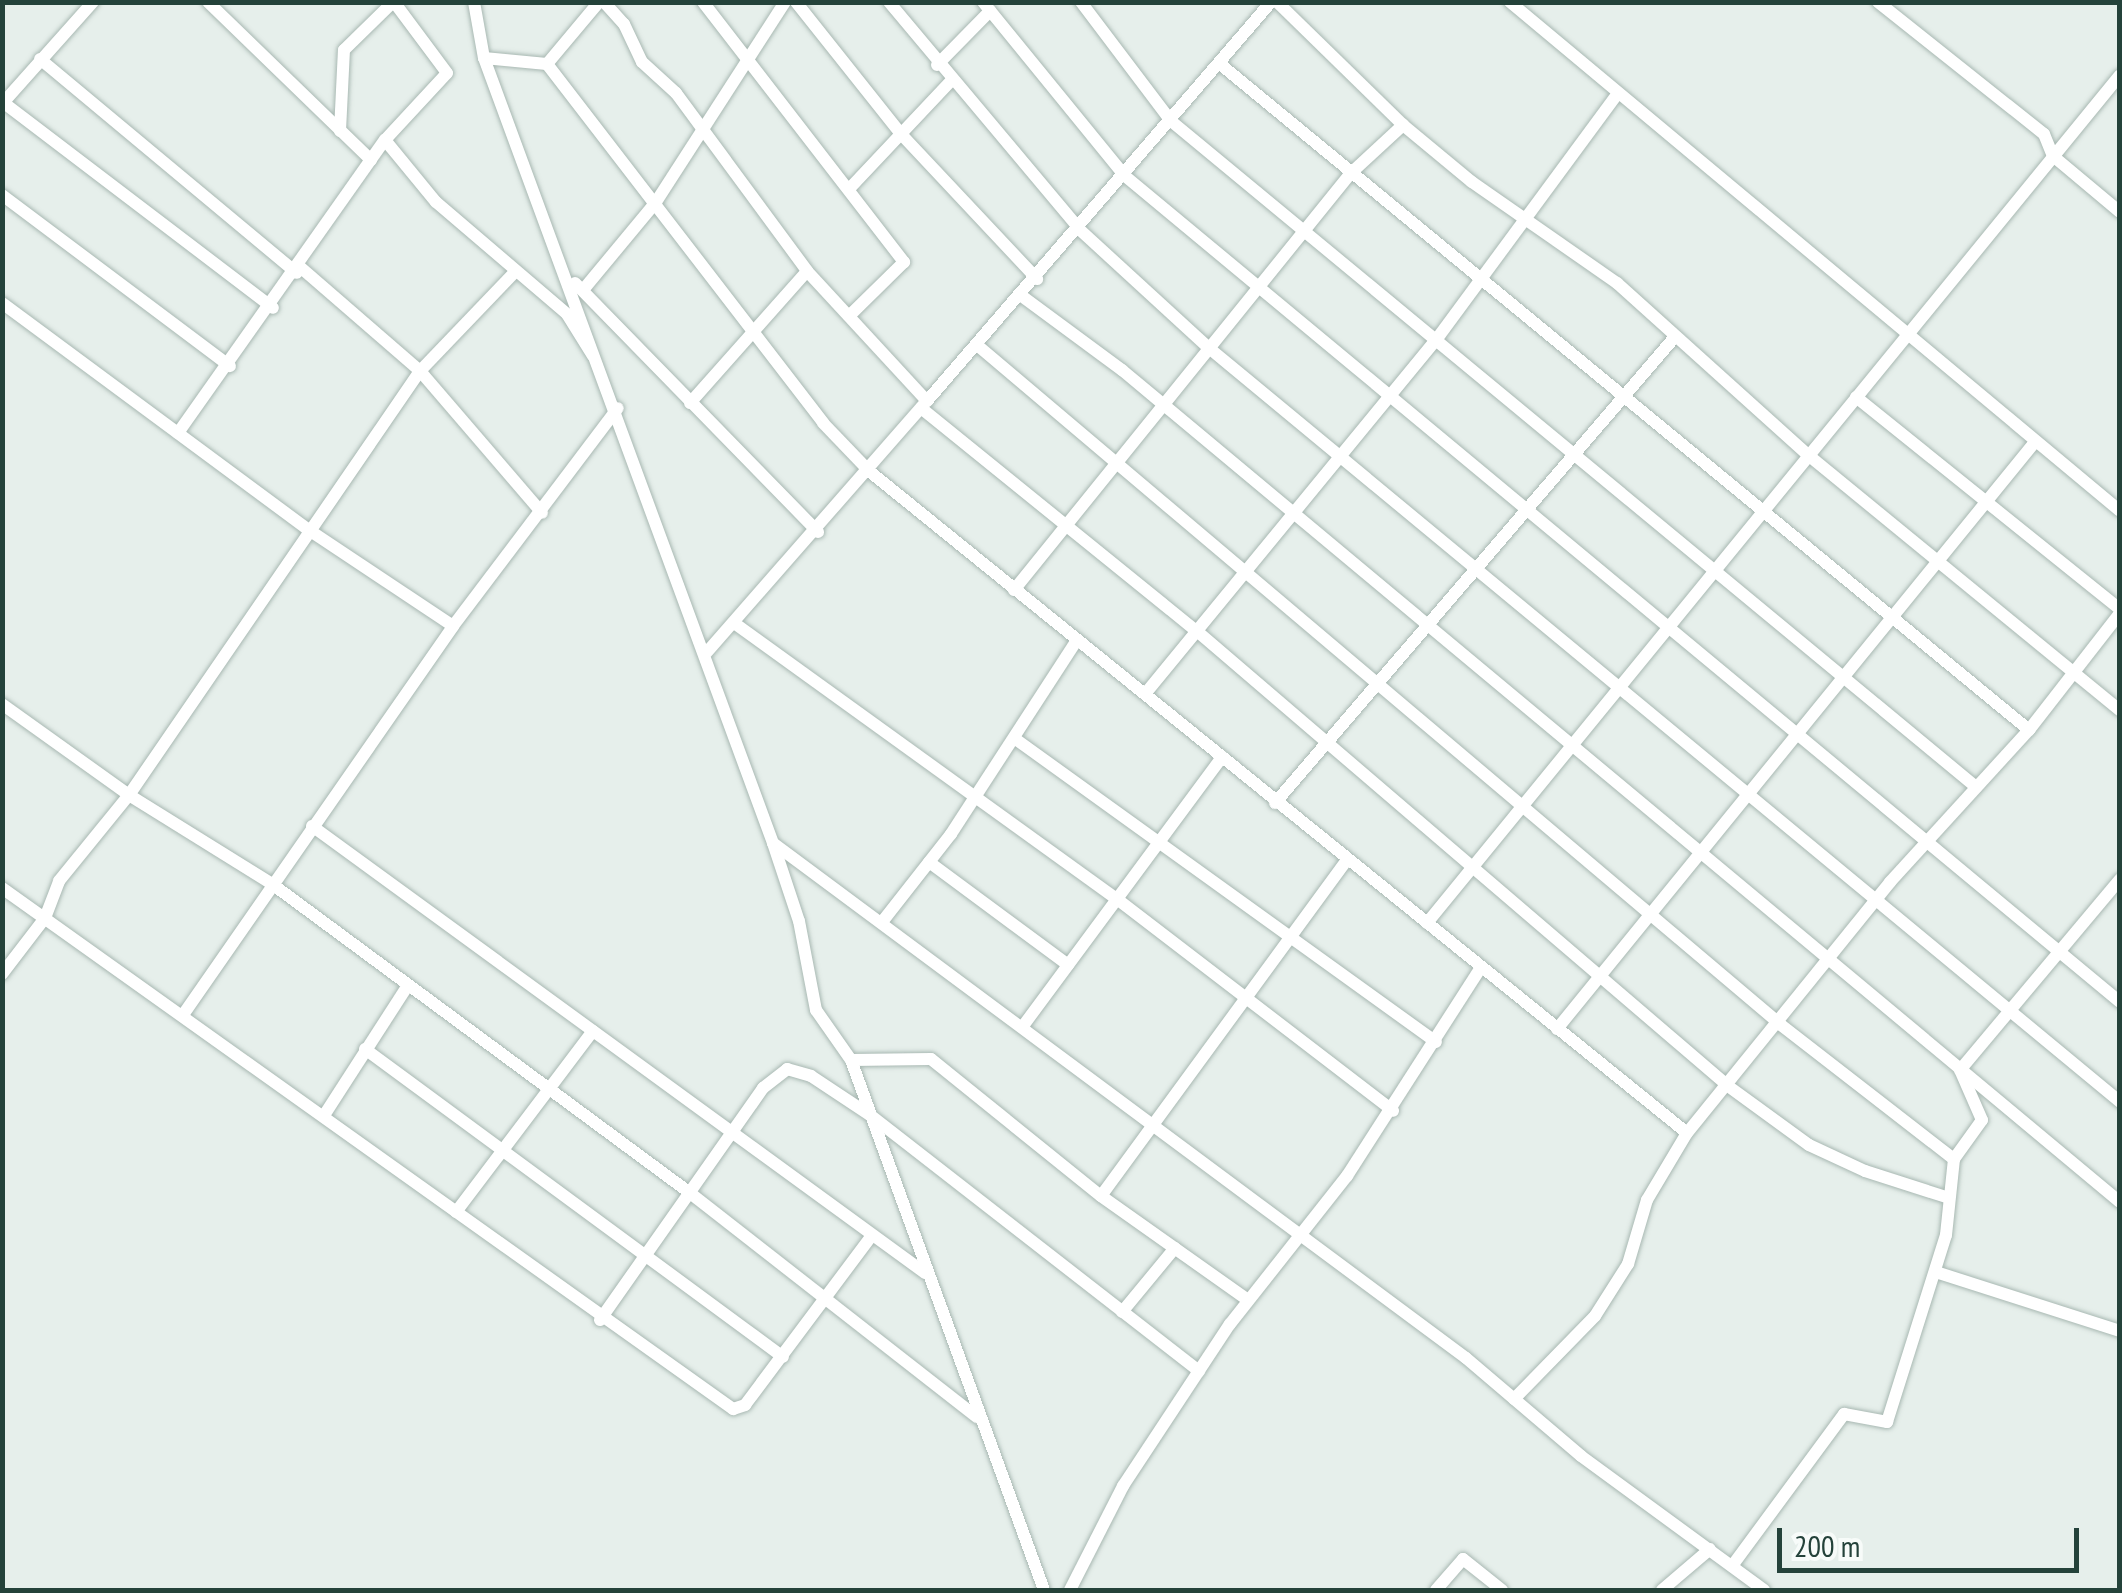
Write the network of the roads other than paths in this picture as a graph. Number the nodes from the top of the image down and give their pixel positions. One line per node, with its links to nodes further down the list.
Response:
1 (93, 2): 16 (street)
2 (208, 2): 28 (street)
3 (474, 2): 15 (street)
4 (602, 2): 18 (street); 27 (street)
5 (703, 2): 17 (street)
6 (785, 2): 17 (street)
7 (796, 2): 29 (street)
8 (889, 2): 20 (street)
9 (1081, 2): 25 (street)
10 (1274, 2): 19 (street); 26 (street)
11 (1510, 2): 23 (street)
12 (1878, 2): 31 (street)
13 (394, 3): 28 (street); 30 (street)
14 (987, 7): 20 (street); 34 (street)
15 (484, 58): 18 (street); 46 (street)
16 (40, 59): 24 (street); 42 (street)
17 (748, 59): 27 (street); 35 (street)
18 (547, 64): 37 (street)
19 (1220, 64): 25 (street); 33 (street)
20 (937, 65): 22 (street)
21 (2120, 75): 31 (street)
22 (950, 82): 29 (street); 40 (street)
23 (1616, 96): 39 (street); 56 (street)
24 (3, 104): 52 (street)
25 (1171, 121): 34 (street); 41 (street)
26 (1402, 125): 33 (street); 39 (street)
27 (703, 130): 37 (street); 43 (street)
28 (340, 131): 32 (street)
29 (901, 134): 35 (street); 45 (street)
30 (385, 140): 32 (street); 44 (street)
31 (2054, 156): 38 (street); 56 (street)
32 (372, 160): 42 (street)
33 (1351, 173): 41 (street); 47 (street)
34 (1125, 176): 40 (street); 49 (street)
35 (850, 188): 53 (street)
36 (2, 195): 60 (street)
37 (656, 202): 48 (street); 54 (street)
38 (2120, 212)
39 (1529, 221): 47 (street); 55 (street)
40 (1080, 230): 45 (street); 59 (street)
41 (1304, 231): 49 (street); 57 (street)
42 (299, 270): 52 (street); 61 (street)
43 (806, 271): 53 (street); 54 (street)
44 (513, 274): 61 (street); 62 (street)
45 (1038, 279): 50 (street)
46 (571, 280): 48 (street); 62 (street)
47 (1482, 282): 57 (street); 63 (street)
48 (583, 290): 66 (street)
49 (1261, 290): 59 (street); 64 (street)
50 (1023, 298): 58 (street); 68 (street)
51 (2, 304): 70 (street)
52 (273, 308): 60 (street)
53 (850, 314): 67 (street)
54 (754, 334): 66 (street); 76 (street)
55 (1674, 338): 63 (street); 73 (street)
56 (1904, 338): 65 (street); 71 (street)
57 (1436, 340): 64 (street); 72 (street)
58 (977, 345): 67 (street); 75 (street)
59 (1210, 348): 68 (street); 74 (street)
60 (230, 366): 70 (street)
61 (420, 371): 81 (street); 84 (street)
62 (609, 383): 69 (street)
63 (1621, 396): 72 (street); 80 (street)
64 (1389, 397): 74 (street); 78 (street)
65 (1856, 397): 73 (street); 77 (street)
66 (690, 403): 85 (street)
67 (924, 404): 76 (street); 83 (street)
68 (1166, 406): 75 (street); 82 (street)
69 (618, 408): 81 (street); 99 (street)
70 (178, 433): 84 (street)
71 (2034, 444): 77 (street); 79 (street)
72 (1572, 454): 78 (street); 89 (street)
73 (1808, 455): 80 (street); 86 (street)
74 (1340, 456): 82 (street); 87 (street)
75 (1116, 467): 83 (street); 88 (street)
76 (869, 471): 85 (street); 90 (street)
77 (1989, 504): 86 (street); 91 (street)
78 (1524, 507): 87 (street); 96 (street)
79 (2120, 511)
80 (1762, 512): 89 (street); 92 (street)
81 (542, 514): 94 (street)
82 (1292, 514): 88 (street); 95 (street)
83 (1066, 528): 90 (street); 97 (street)
84 (312, 532): 94 (street); 114 (street)
85 (818, 532): 93 (street)
86 (1940, 562): 92 (street); 100 (street)
87 (1472, 567): 95 (street); 103 (street)
88 (1243, 572): 97 (street); 102 (street)
89 (1714, 572): 96 (street); 101 (street)
90 (1014, 590): 98 (street)
91 (2120, 611): 100 (street)
92 (1892, 618): 101 (street); 107 (street)
93 (734, 623): 99 (street); 116 (street)
94 (452, 626): 119 (street)
95 (1427, 626): 102 (street); 111 (street)
96 (1670, 626): 103 (street); 109 (street)
97 (1198, 632): 104 (street); 110 (street)
98 (1077, 640): 104 (street); 108 (street)
99 (708, 652): 121 (street)
100 (2073, 672): 106 (street); 107 (street)
101 (1847, 680): 109 (street); 113 (street)
102 (1377, 685): 110 (street); 118 (street)
103 (1618, 690): 111 (street); 115 (street)
104 (1145, 694): 112 (street)
105 (2, 704): 114 (street)
106 (2120, 710)
107 (2029, 730): 113 (street)
108 (1014, 738): 116 (street); 120 (street)
109 (1799, 738): 115 (street); 122 (street)
110 (1328, 741): 117 (street); 126 (street)
111 (1572, 747): 118 (street); 123 (street)
112 (1222, 757): 117 (street); 120 (street)
113 (1976, 787): 122 (street)
114 (129, 795): 128 (street); 133 (street)
115 (1748, 797): 123 (street); 131 (street)
116 (973, 800): 125 (street); 130 (street)
117 (1274, 803): 124 (street)
118 (1523, 808): 126 (street); 132 (street)
119 (312, 826): 128 (street); 151 (street)
120 (1162, 839): 130 (street); 136 (street)
121 (773, 843): 134 (street); 154 (street)
122 (1924, 844): 131 (street); 137 (street)
123 (1700, 854): 132 (street); 138 (street)
124 (1347, 860): 135 (street); 136 (street)
125 (929, 862): 134 (street); 139 (street)
126 (1475, 867): 135 (street); 142 (street)
127 (2120, 879): 137 (street)
128 (272, 884): 143 (street); 147 (street)
129 (2, 888): 133 (street)
130 (1117, 899): 139 (street); 144 (street)
131 (1874, 900): 138 (street); 146 (street)
132 (1648, 913): 142 (street); 148 (street)
133 (45, 918): 141 (street); 147 (street)
134 (882, 922): 149 (street)
135 (1427, 923): 140 (street)
136 (1288, 942): 144 (street); 152 (street)
137 (2056, 954): 145 (street); 146 (street)
138 (1829, 961): 148 (street); 155 (street)
139 (1068, 965): 149 (street)
140 (1481, 967): 150 (street); 152 (street)
141 (2, 974)
142 (1600, 975): 150 (street); 156 (street)
143 (407, 987): 153 (street); 157 (street)
144 (1246, 999): 159 (street); 162 (street)
145 (2120, 1002)
146 (2010, 1009): 155 (street); 158 (street)
147 (185, 1012): 160 (street)
148 (1780, 1025): 156 (street); 166 (street)
149 (1024, 1026): 162 (street)
150 (1557, 1028): 164 (street)
151 (593, 1031): 157 (street); 163 (street)
152 (1436, 1042): 159 (street)
153 (365, 1049): 160 (street); 165 (street)
154 (852, 1060): 161 (street); 168 (street)
155 (1960, 1070): 166 (street); 170 (street)
156 (1728, 1086): 164 (street); 169 (street)
157 (548, 1092): 165 (street); 167 (street)
158 (2120, 1102)
159 (1392, 1111): 173 (street)
160 (326, 1114): 171 (street)
161 (870, 1115): 163 (street); 177 (street); 180 (street)
162 (1154, 1126): 168 (street); 173 (street)
163 (731, 1134): 167 (street); 172 (street)
164 (1687, 1134): 185 (street)
165 (502, 1150): 171 (street); 175 (street)
166 (1954, 1159): 169 (street)
167 (690, 1193): 175 (street); 179 (street)
168 (1100, 1196): 174 (street)
169 (1950, 1198): 176 (street)
170 (2120, 1202)
171 (456, 1212): 181 (street)
172 (872, 1235): 177 (street); 179 (street)
173 (1300, 1235): 178 (street); 185 (street)
174 (1175, 1248): 178 (street); 180 (street)
175 (645, 1256): 181 (street); 183 (street)
176 (1936, 1272): 182 (street); 188 (street)
177 (927, 1274): 186 (street)
178 (1248, 1300): 184 (street)
179 (827, 1302): 183 (street); 186 (street)
180 (1122, 1312): 184 (street)
181 (600, 1320): 183 (street)
182 (2120, 1330)
183 (782, 1357)
184 (1198, 1371): 190 (street)
185 (1514, 1399): 187 (street)
186 (979, 1418): 189 (street)
187 (1710, 1549): 188 (street); 193 (street)
188 (1732, 1566): 194 (street)
189 (1044, 1590)
190 (1070, 1590)
191 (1436, 1590): 192 (street)
192 (1502, 1590)
193 (1662, 1590)
194 (1764, 1590)

